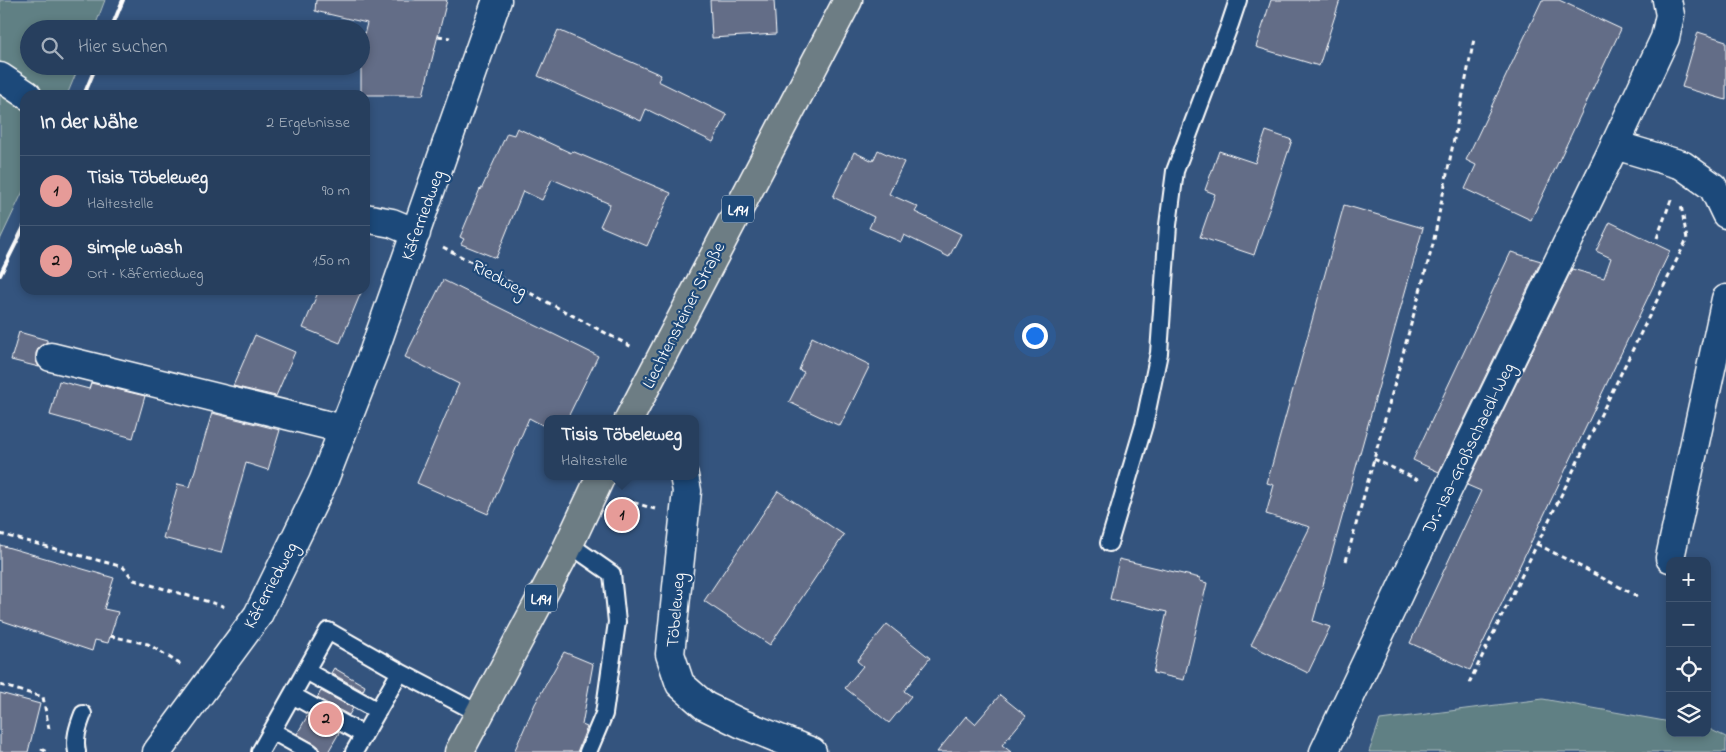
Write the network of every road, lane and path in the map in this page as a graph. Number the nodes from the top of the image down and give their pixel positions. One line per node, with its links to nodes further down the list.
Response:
1 (497, 0): 12 (street, Käferriedweg)
2 (848, 0): 17 (main road, Liechtensteiner Straße / L191)
3 (1238, 0): 26 (lane)
4 (1667, 0): 8 (street, Dr.-Isa-Großschaedl-Weg)
5 (1474, 39): 19 (path)
6 (0, 77): 7 (street)
7 (20, 90)
8 (1615, 145): 9 (street); 22 (street, Dr.-Isa-Großschaedl-Weg)
9 (1680, 174): 10 (street); 13 (path); 28 (path)
10 (1726, 214)
11 (370, 219): 12 (street)
12 (416, 233): 15 (path, Riedweg); 18 (street, Käferriedweg)
13 (1657, 238)
14 (1726, 299): 29 (street)
15 (632, 347)
16 (51, 357): 18 (street)
17 (631, 415)
18 (343, 429): 36 (street, Käferriedweg)
19 (1374, 459): 22 (path); 30 (path)
20 (599, 480): 27 (main road, L191)
21 (685, 480): 55 (street, Töbeleweg)
22 (1446, 493): 56 (street, Dr.-Isa-Großschaedl-Weg)
23 (623, 495): 24 (path)
24 (658, 510)
25 (0, 534): 32 (path)
26 (1109, 543)
27 (569, 544): 42 (main road, L191); 54 (lane)
28 (1537, 544): 31 (path); 37 (path)
29 (1670, 557)
30 (1346, 561)
31 (1636, 596)
32 (223, 606)
33 (110, 636): 36 (path)
34 (306, 671): 35 (lane); 39 (lane); 40 (lane)
35 (400, 672): 40 (lane); 42 (lane)
36 (209, 682): 49 (street, Käferriedweg)
37 (1468, 682)
38 (0, 685): 43 (path)
39 (292, 695): 44 (lane); 45 (lane)
40 (378, 711): 45 (lane)
41 (83, 714): 48 (lane)
42 (480, 714): 53 (main road, L191)
43 (50, 731)
44 (272, 731): 50 (lane); 51 (lane)
45 (364, 735): 52 (lane)
46 (41, 749): 47 (path)
47 (47, 752)
48 (78, 752)
49 (157, 752)
50 (262, 752)
51 (310, 752)
52 (354, 752)
53 (459, 752)
54 (588, 752)
55 (812, 752)
56 (1324, 752)

